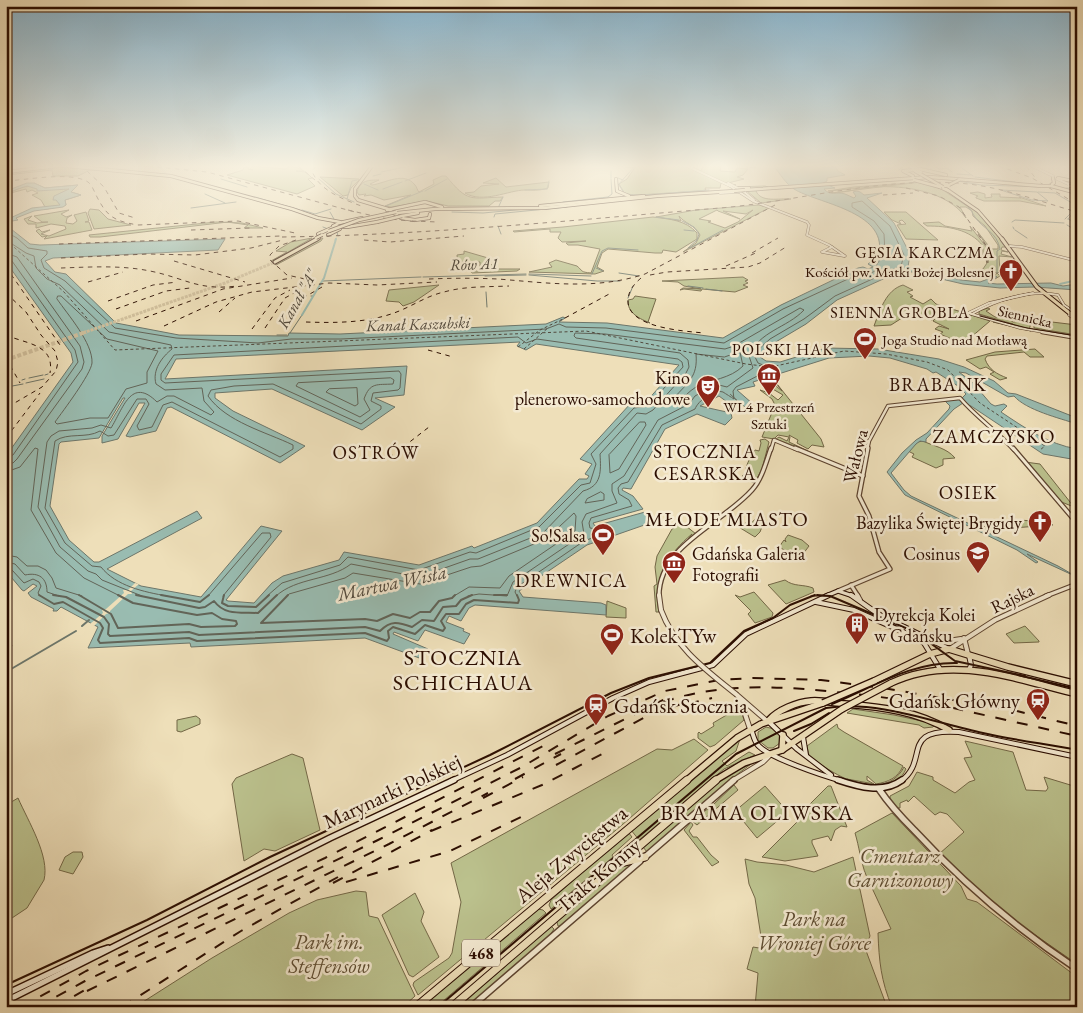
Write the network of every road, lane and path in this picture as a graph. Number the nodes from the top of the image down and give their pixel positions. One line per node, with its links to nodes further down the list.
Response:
1 (305, 213): 10 (main road)
2 (389, 213): 9 (main road, bridge)
3 (391, 213): 14 (main road, bridge)
4 (395, 213): 8 (main road)
5 (411, 213): 11 (main road, bridge)
6 (783, 213): 16 (street)
7 (981, 213): 15 (main road)
8 (430, 214)
9 (358, 219): 10 (main road); 11 (main road)
10 (338, 222): 11 (main road); 12 (main road)
11 (349, 224): 13 (main road)
12 (334, 227): 13 (main road); 14 (main road)
13 (340, 229): 14 (main road)
14 (321, 236): 14 (main road)
15 (1008, 246): 17 (street); 18 (main road)
16 (833, 247): 16 (street)
17 (1077, 260)
18 (1046, 294): 19 (street); 20 (main road); 25 (main road)
19 (1022, 296): 21 (street); 22 (street)
20 (1055, 303): 24 (main road); 25 (main road)
21 (984, 305): 22 (street); 23 (street)
22 (987, 306): 23 (street)
23 (971, 313): 26 (street, Siennicka)
24 (1069, 316): 25 (street)
25 (1077, 318)
26 (1077, 337)
27 (863, 476): 28 (street, Wałowa); 29 (street, Wałowa); 48 (street, bridge)
28 (1077, 523)
29 (890, 569): 30 (street, Marynarki Polskiej)
30 (851, 585): 32 (street, Marynarki Polskiej); 34 (street)
31 (1075, 585): 39 (street, Rajska)
32 (838, 591): 33 (street, Marynarki Polskiej); 34 (street)
33 (833, 593): 35 (street, Marynarki Polskiej); 36 (street)
34 (860, 600): 37 (street)
35 (816, 602): 36 (street); 65 (street, Marynarki Polskiej)
36 (834, 604): 38 (street)
37 (875, 612): 38 (street); 40 (street)
38 (873, 619): 43 (street)
39 (964, 638): 40 (street); 41 (street, Rajska); 42 (street)
40 (931, 639): 41 (street)
41 (949, 649): 42 (main road); 43 (main road, 468)
42 (968, 653): 45 (street); 46 (main road)
43 (930, 654): 44 (street); 49 (main road, 468, bridge)
44 (940, 669): 45 (main road); 53 (main road, 468, bridge)
45 (968, 671): 47 (main road)
46 (1077, 684)
47 (1077, 694)
48 (738, 696): 49 (street); 50 (street)
49 (768, 721): 50 (main road, 468); 51 (main road); 52 (street)
50 (750, 729): 56 (street); 71 (main road, Aleja Zwycięstwa / 468)
51 (949, 730): 58 (street); 62 (street)
52 (783, 735): 54 (street); 55 (main road)
53 (803, 736): 54 (main road, 468); 57 (street)
54 (792, 744): 55 (main road, 468); 57 (street)
55 (782, 750): 56 (main road, 468)
56 (772, 754): 60 (street); 63 (street, Trakt Konny); 64 (main road, Aleja Zwycięstwa / 468)
57 (806, 756): 59 (street)
58 (1077, 757)
59 (818, 765): 60 (street); 61 (street)
60 (817, 772): 61 (street)
61 (833, 777): 62 (street)
62 (880, 790): 66 (street)
63 (645, 857): 64 (main road); 73 (street, Trakt Konny)
64 (619, 863): 72 (main road, Aleja Zwycięstwa / 468)
65 (112, 948): 67 (street, Marynarki Polskiej); 68 (street, Marynarki Polskiej)
66 (1077, 969)
67 (26, 984): 68 (street); 69 (street, Marynarki Polskiej)
68 (25, 992): 70 (street, Marynarki Polskiej)
69 (6, 994)
70 (6, 1001)
71 (416, 1007)
72 (452, 1007)
73 (471, 1007)

